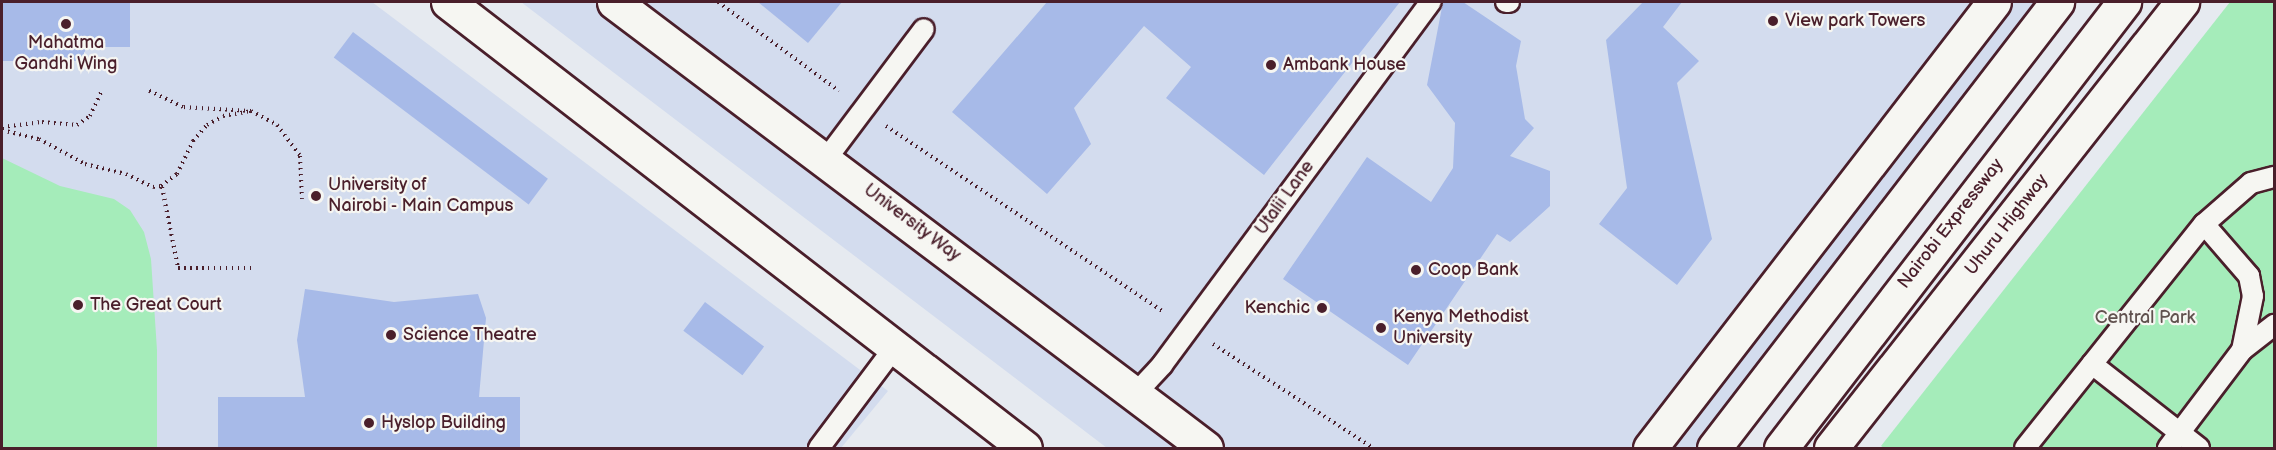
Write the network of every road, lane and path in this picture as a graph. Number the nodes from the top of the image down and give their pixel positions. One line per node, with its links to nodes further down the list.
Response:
1 (448, 2): 23 (highway)
2 (614, 2): 15 (highway, University Way)
3 (718, 2): 12 (path)
4 (1431, 2): 22 (lane, Utalii Lane)
5 (1994, 2): 32 (highway)
6 (2056, 2): 33 (highway)
7 (2124, 2): 34 (highway, Nairobi Expressway)
8 (2182, 2): 35 (highway, Uhuru Highway)
9 (924, 29): 12 (lane)
10 (146, 89): 13 (path)
11 (102, 90): 14 (path)
12 (863, 109): 15 (lane); 22 (path)
13 (251, 111): 17 (path); 18 (path)
14 (2, 128): 17 (path)
15 (827, 158): 26 (highway, University Way)
16 (2274, 177): 19 (lane)
17 (161, 186): 20 (path)
18 (302, 199)
19 (2204, 224): 24 (lane); 25 (lane)
20 (253, 268)
21 (2274, 325): 24 (lane)
22 (1189, 329): 26 (lane, Utalii Lane); 31 (path)
23 (894, 348): 28 (lane); 29 (highway)
24 (2242, 350): 27 (lane)
25 (2092, 364): 27 (lane); 36 (lane)
26 (1137, 392): 30 (highway, University Way)
27 (2181, 432): 37 (lane); 38 (lane)
28 (819, 448)
29 (1025, 448)
30 (1206, 448)
31 (1373, 448)
32 (1650, 448)
33 (1714, 448)
34 (1781, 448)
35 (1832, 448)
36 (2025, 448)
37 (2168, 448)
38 (2199, 448)

